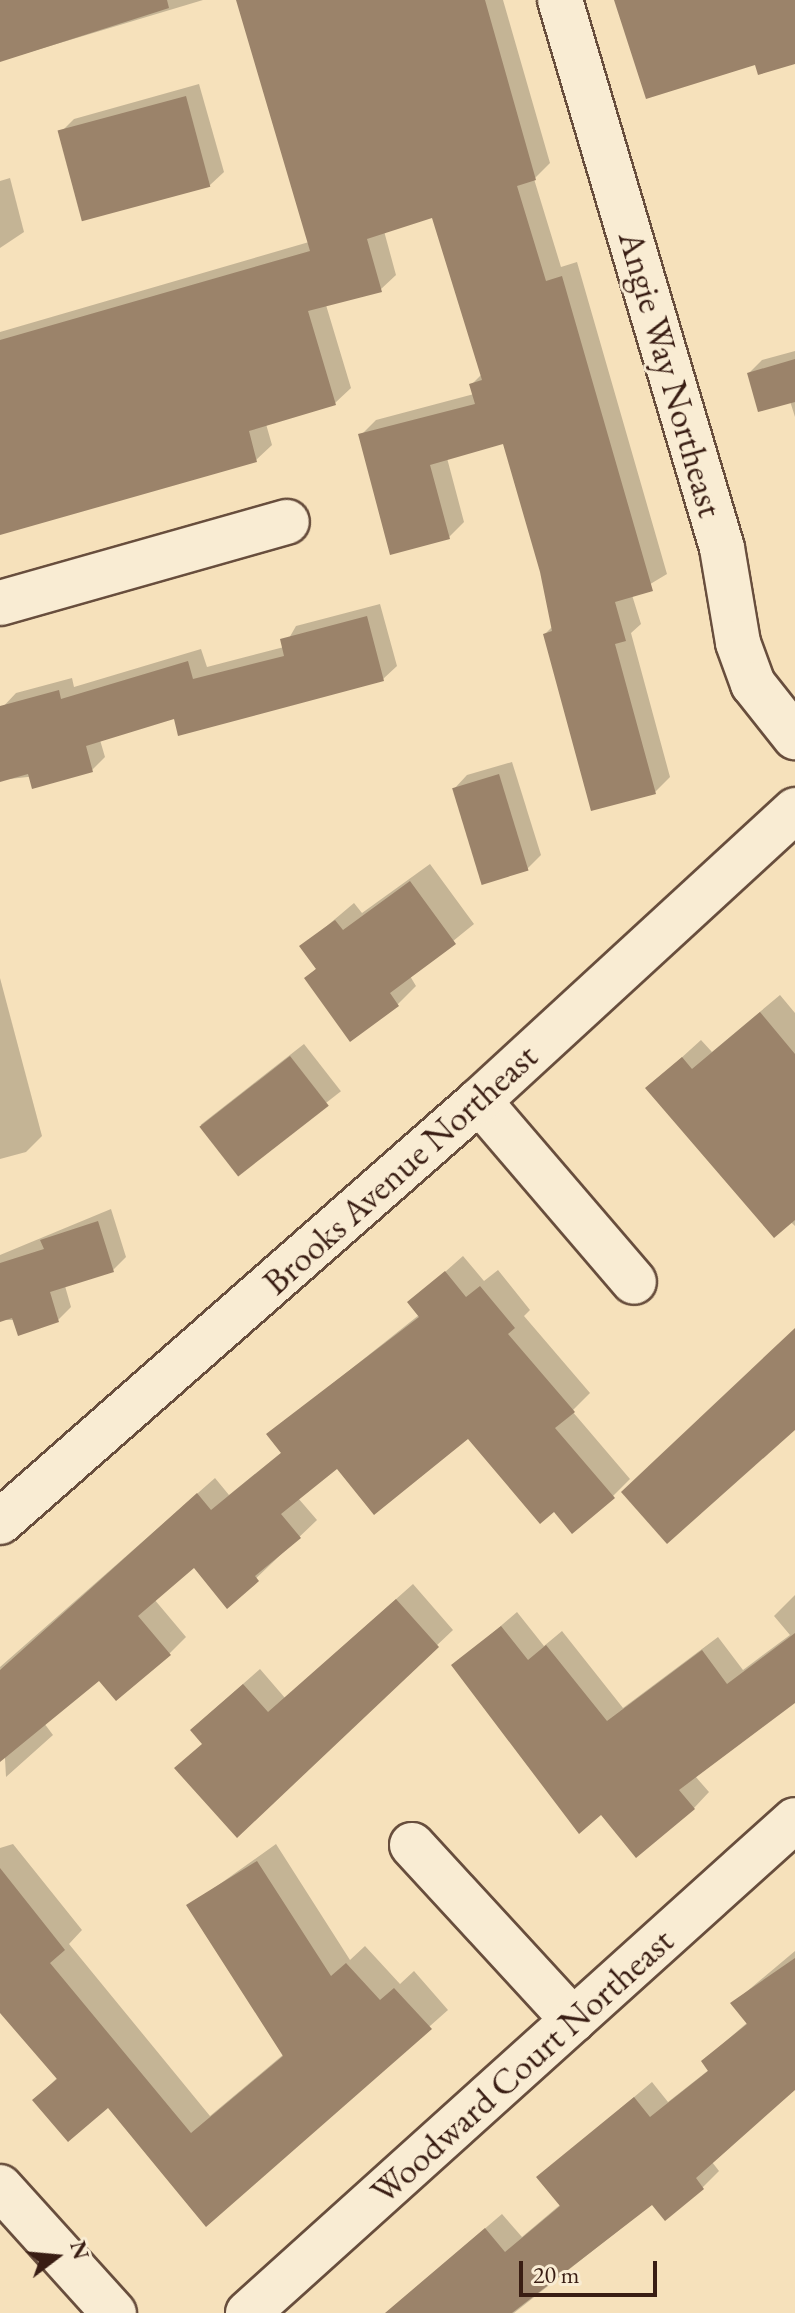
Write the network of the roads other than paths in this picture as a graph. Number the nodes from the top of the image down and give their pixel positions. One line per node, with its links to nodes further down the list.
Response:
1 (560, 0): 4 (street, Angie Way Northeast)
2 (287, 522): 3 (street)
3 (0, 603)
4 (795, 737)
5 (795, 810): 6 (street, Brooks Avenue Northeast)
6 (479, 1101): 7 (street); 8 (street, Brooks Avenue Northeast)
7 (634, 1282)
8 (0, 1522)
9 (795, 1820): 11 (street, Woodward Court Northeast)
10 (412, 1845): 11 (street)
11 (573, 2020): 14 (street, Woodward Court Northeast)
12 (0, 2187): 13 (street)
13 (114, 2313)
14 (248, 2313)

